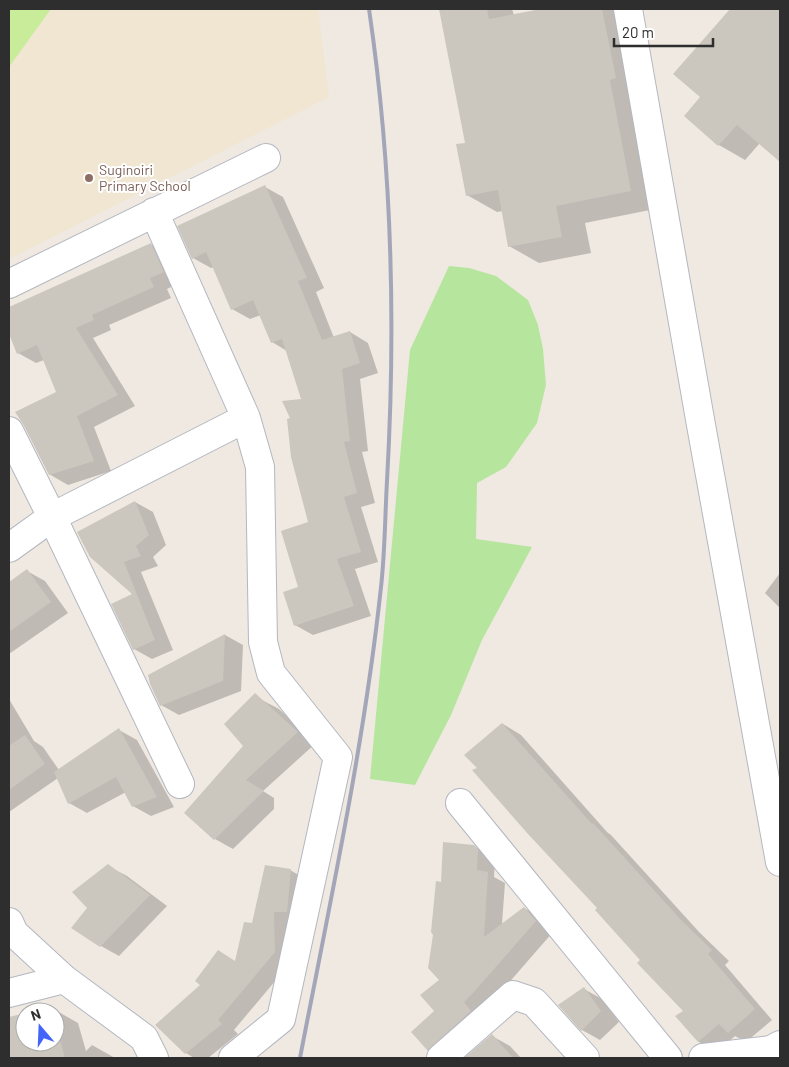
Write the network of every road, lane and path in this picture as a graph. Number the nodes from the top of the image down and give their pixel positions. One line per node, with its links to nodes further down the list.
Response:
1 (628, 9): 11 (street)
2 (266, 158): 3 (street)
3 (154, 212): 4 (street); 5 (street)
4 (9, 284)
5 (246, 418): 7 (street); 17 (street)
6 (9, 431): 7 (street)
7 (52, 517): 8 (street); 9 (street)
8 (9, 548)
9 (180, 784)
10 (460, 803): 20 (street)
11 (780, 862)
12 (9, 922): 13 (street)
13 (64, 978): 14 (street); 16 (street)
14 (9, 992)
15 (780, 1045): 21 (street)
16 (154, 1058)
17 (233, 1058)
18 (441, 1058): 19 (street)
19 (585, 1058)
20 (668, 1058)
21 (703, 1058)

